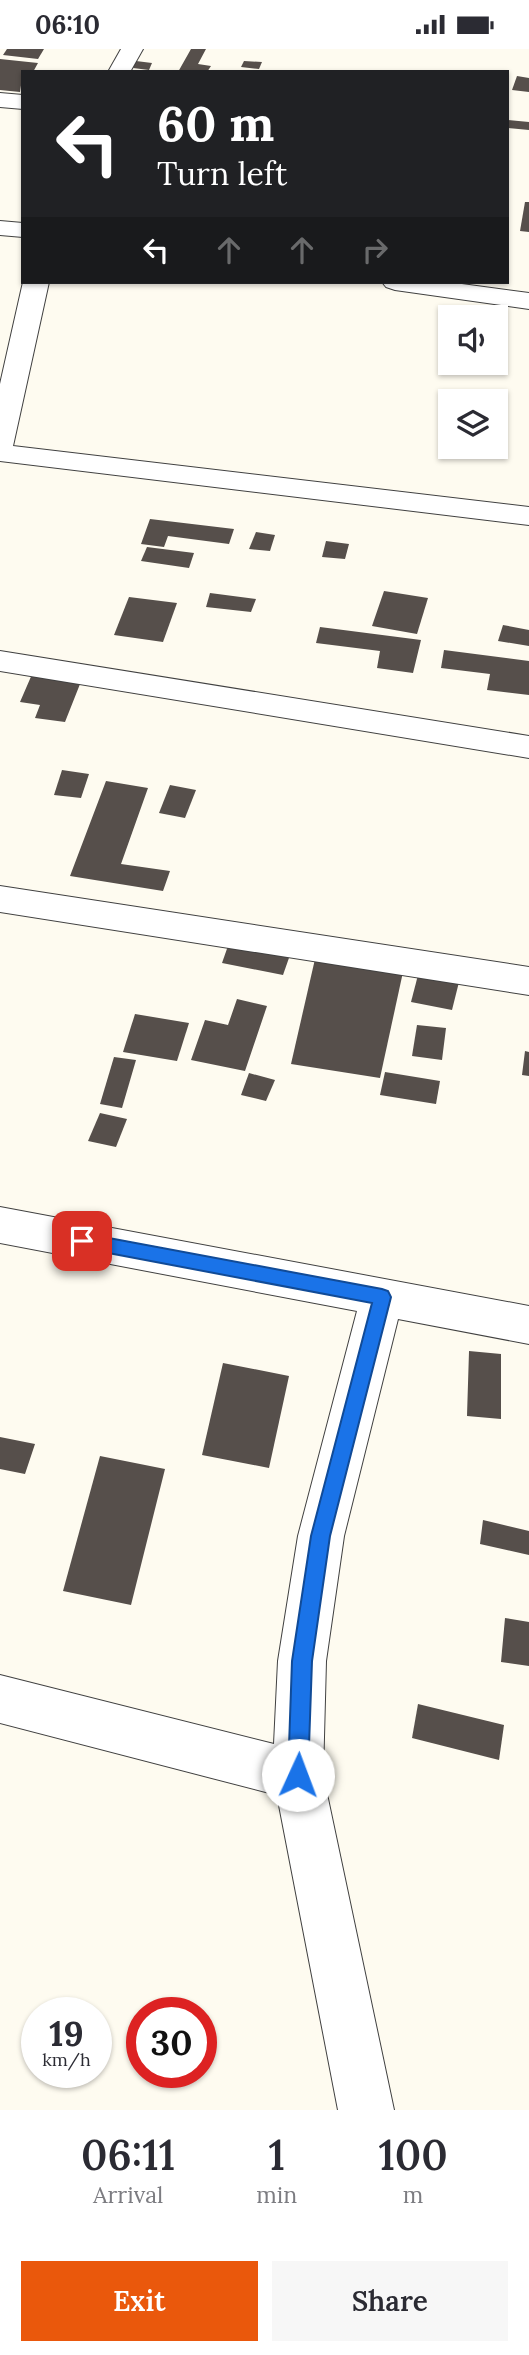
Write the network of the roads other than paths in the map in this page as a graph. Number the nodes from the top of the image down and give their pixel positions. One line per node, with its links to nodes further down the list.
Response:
1 (132, 49): 2 (street)
2 (120, 70)
3 (0, 100): 4 (street)
4 (21, 103)
5 (0, 228): 6 (street)
6 (21, 230)
7 (36, 284): 10 (street)
8 (410, 284): 9 (street)
9 (529, 300)
10 (0, 445)
11 (0, 453): 12 (street)
12 (529, 516)
13 (0, 661): 14 (street)
14 (529, 747)
15 (0, 899): 16 (street)
16 (529, 981)
17 (0, 1226): 18 (street)
18 (382, 1297): 19 (street); 21 (street)
19 (529, 1325)
20 (0, 1699): 21 (street)
21 (298, 1775): 22 (street)
22 (366, 2110)

